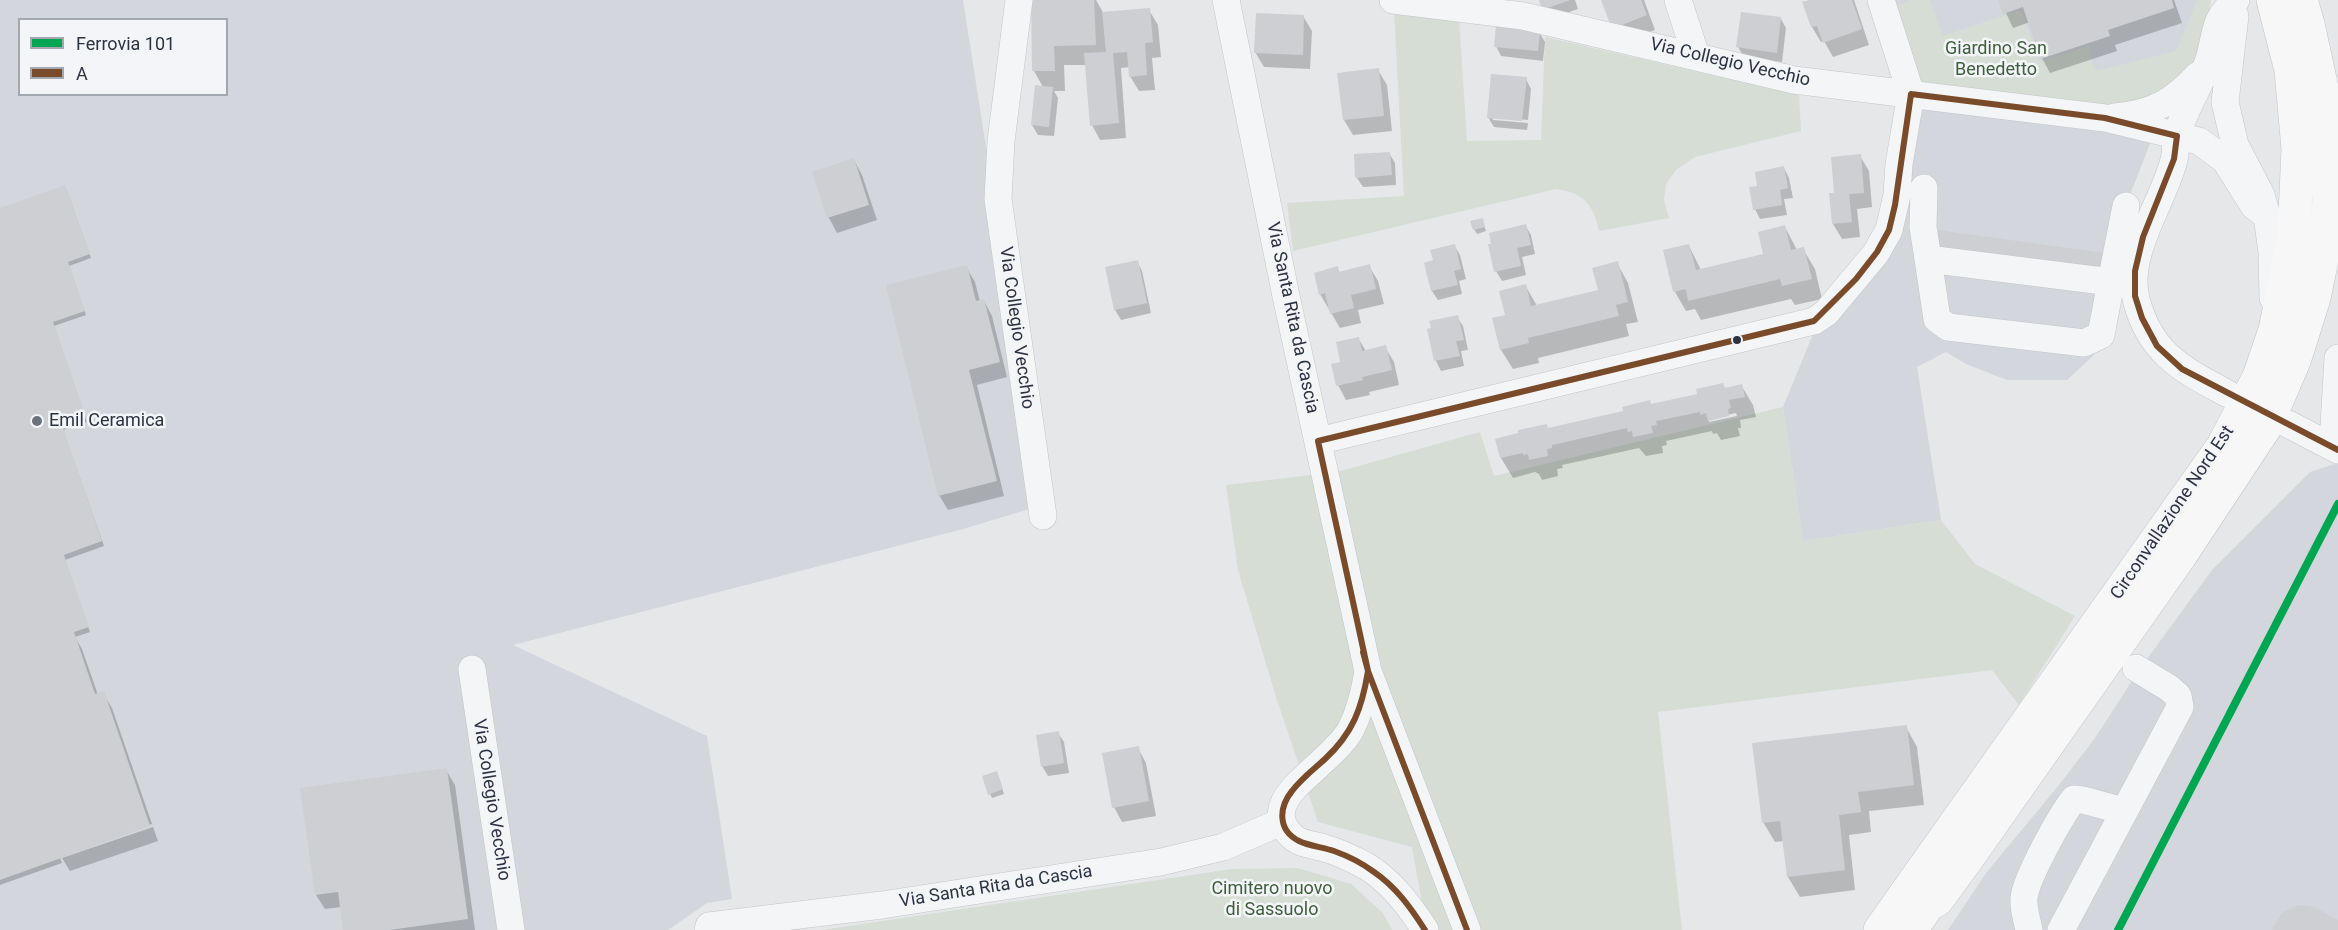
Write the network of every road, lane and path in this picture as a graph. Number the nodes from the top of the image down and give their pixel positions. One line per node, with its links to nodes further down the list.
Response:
1 (1019, 0): 28 (street, Via Collegio Vecchio)
2 (1226, 0): 26 (street, Via Santa Rita da Cascia)
3 (1393, 0): 9 (street, Via Collegio Vecchio)
4 (1678, 0): 10 (street)
5 (1881, 0): 12 (street)
6 (2237, 0): 11 (street); 18 (street)
7 (2273, 0): 22 (main road, Circonvallazione Nord Est)
8 (2301, 0): 16 (main road, Circonvallazione Nord Est)
9 (1520, 8): 10 (street, Via Collegio Vecchio)
10 (1696, 56): 12 (street, Via Collegio Vecchio)
11 (2208, 65): 13 (street, Via Collegio Vecchio); 14 (street)
12 (1911, 94): 13 (street, Via Collegio Vecchio); 26 (street)
13 (2105, 118): 14 (street, Via Collegio Vecchio)
14 (2177, 136): 18 (street, Via Collegio Vecchio); 24 (street)
15 (1924, 188): 20 (street)
16 (2329, 197): 19 (street); 34 (main road, Circonvallazione Nord Est)
17 (2126, 206): 21 (street)
18 (2266, 216): 22 (street)
19 (2338, 235)
20 (1928, 259): 21 (street); 21 (street)
21 (2111, 282)
22 (2275, 330): 39 (main road, Circonvallazione Nord Est)
23 (2338, 358): 27 (street)
24 (2228, 394)
25 (2288, 424): 27 (street)
26 (1318, 441): 31 (street, Via Santa Rita da Cascia)
27 (2337, 449)
28 (1043, 516)
29 (2136, 668): 32 (street)
30 (472, 669): 35 (street, Via Collegio Vecchio)
31 (1368, 671): 33 (street, Via Santa Rita da Cascia); 38 (street, Via Santa Rita da Cascia)
32 (2123, 810): 41 (street); 42 (street)
33 (1281, 822): 36 (street, Via Santa Rita da Cascia); 37 (street)
34 (1934, 915): 40 (main road, Circonvallazione Nord Est)
35 (511, 930)
36 (708, 930)
37 (1425, 930)
38 (1467, 930)
39 (1880, 930)
40 (1911, 930)
41 (2029, 930)
42 (2061, 930)

